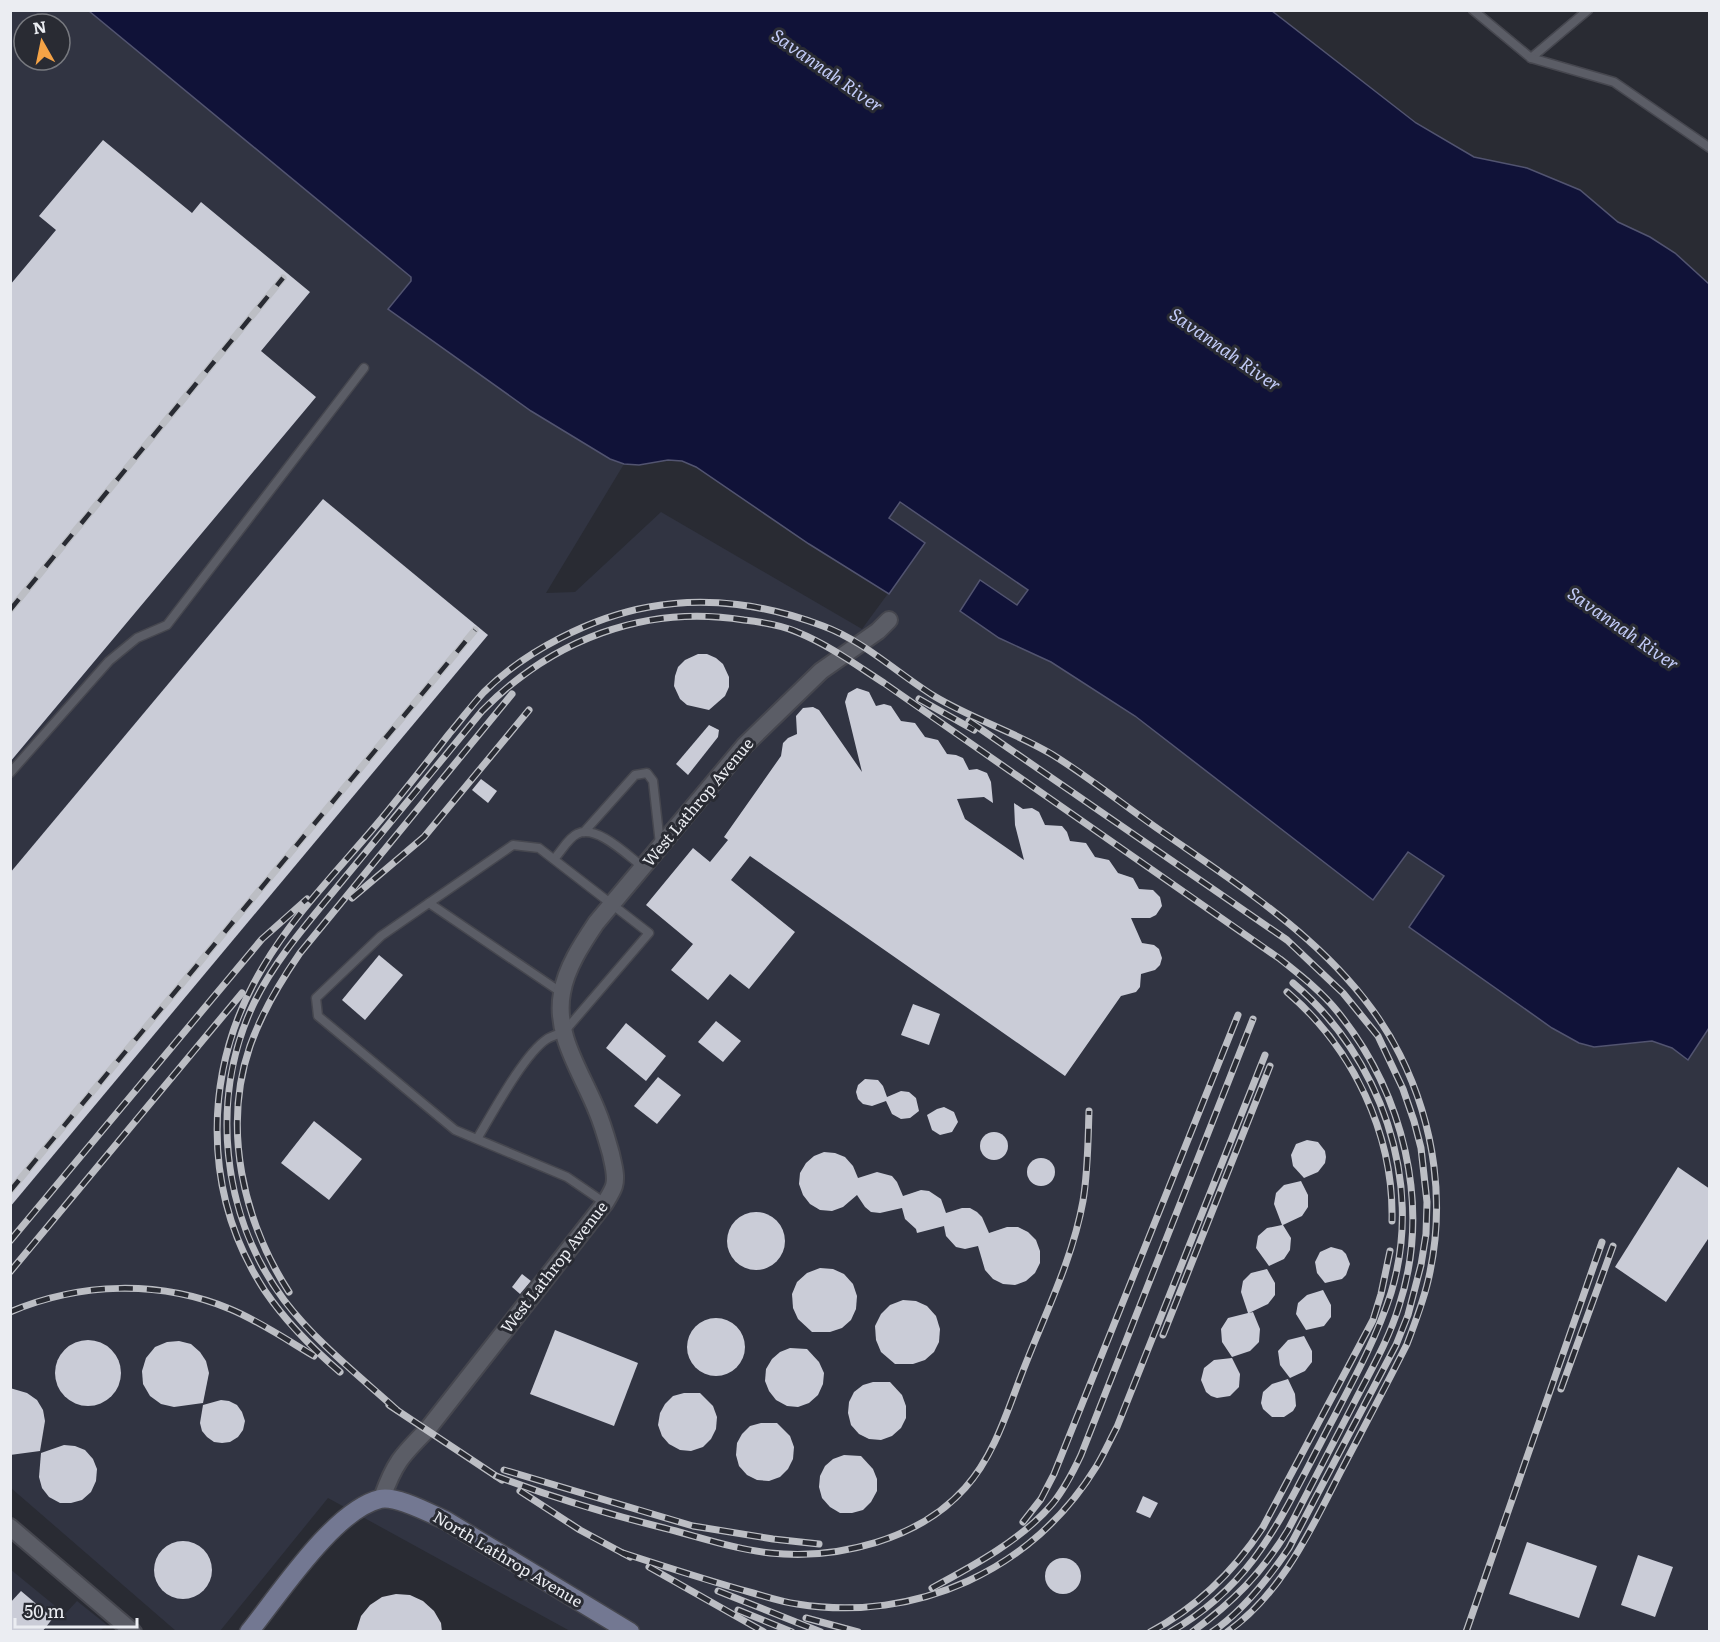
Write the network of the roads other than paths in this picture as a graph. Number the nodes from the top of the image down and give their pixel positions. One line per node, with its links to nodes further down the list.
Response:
1 (1473, 10): 3 (lane)
2 (1588, 10): 3 (lane)
3 (1532, 58): 4 (lane)
4 (1710, 148)
5 (364, 368): 7 (lane)
6 (889, 620): 9 (street, West Lathrop Avenue)
7 (10, 773)
8 (584, 832): 9 (lane); 10 (lane); 11 (lane)
9 (660, 847): 11 (street, West Lathrop Avenue)
10 (554, 859): 12 (lane); 13 (lane)
11 (643, 867): 13 (street, West Lathrop Avenue)
12 (429, 903): 14 (lane); 16 (lane)
13 (613, 904): 14 (street, West Lathrop Avenue); 15 (lane)
14 (562, 993): 15 (street, West Lathrop Avenue)
15 (564, 1032): 16 (lane); 17 (street, West Lathrop Avenue)
16 (477, 1138): 17 (lane)
17 (605, 1203): 18 (street, West Lathrop Avenue)
18 (382, 1498): 21 (street); 22 (street, North Lathrop Avenue)
19 (10, 1527): 20 (street)
20 (133, 1632)
21 (249, 1632)
22 (630, 1632)

